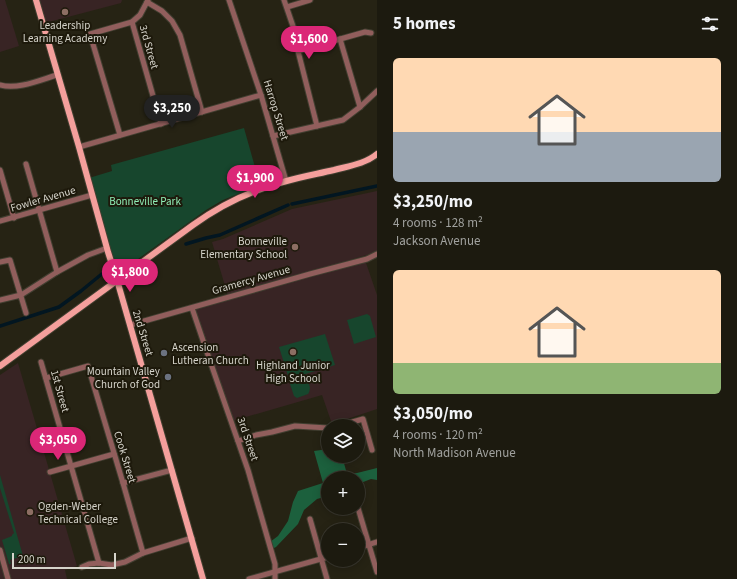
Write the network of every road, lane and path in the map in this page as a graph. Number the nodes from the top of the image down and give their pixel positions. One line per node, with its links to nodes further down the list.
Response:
1 (36, 0): 11 (main road, 2nd Street)
2 (229, 0): 14 (street, Harrop Street)
3 (284, 0): 6 (street)
4 (310, 0): 6 (street)
5 (147, 1): 7 (street); 16 (street)
6 (287, 7): 10 (street)
7 (132, 22): 17 (street, 3rd Street); 19 (street)
8 (371, 33): 9 (street)
9 (340, 39): 10 (street); 15 (street)
10 (298, 51): 18 (street)
11 (58, 75): 12 (street); 21 (main road, 2nd Street)
12 (0, 85)
13 (377, 91): 15 (street)
14 (261, 95): 16 (street); 20 (street, Harrop Street)
15 (360, 107): 18 (street)
16 (202, 112): 17 (street)
17 (161, 124): 19 (street)
18 (317, 126): 20 (street)
19 (120, 136): 21 (street)
20 (273, 136): 25 (street, Harrop Street)
21 (79, 147): 26 (main road, 2nd Street)
22 (377, 154): 25 (main road)
23 (26, 164): 27 (street)
24 (0, 170): 28 (street)
25 (286, 181): 34 (main road)
26 (92, 195): 27 (street, Fowler Avenue); 30 (main road, 2nd Street)
27 (39, 210): 28 (street, Fowler Avenue); 33 (street)
28 (14, 218): 29 (street, Fowler Avenue)
29 (0, 221)
30 (107, 248): 33 (street); 34 (main road, 2nd Street)
31 (377, 254): 37 (street, Gramercy Avenue)
32 (0, 262): 35 (street)
33 (57, 272): 35 (street)
34 (117, 280): 39 (main road, 2nd Street); 41 (main road)
35 (21, 295): 36 (street); 38 (street)
36 (0, 300)
37 (192, 308): 39 (street, Gramercy Avenue); 45 (street, 3rd Street)
38 (26, 313)
39 (130, 325): 49 (main road, 2nd Street)
40 (42, 362): 42 (street, 1st Street)
41 (0, 366)
42 (46, 378): 47 (street, Cook Street); 48 (street, 1st Street)
43 (365, 426): 46 (street)
44 (321, 428): 45 (street)
45 (238, 440): 65 (street, 3rd Street)
46 (372, 450)
47 (114, 454): 48 (street); 51 (street, Cook Street)
48 (70, 466): 50 (street); 62 (street, 1st Street)
49 (172, 470): 51 (street); 54 (main road, 2nd Street)
50 (50, 472)
51 (123, 483): 59 (street, Cook Street)
52 (360, 515): 56 (street)
53 (310, 519): 60 (street)
54 (192, 538): 59 (street); 68 (main road, 2nd Street)
55 (377, 542): 56 (street)
56 (369, 545): 57 (street); 66 (street)
57 (365, 546)
58 (0, 550): 67 (street)
59 (143, 553): 62 (street)
60 (321, 555)
61 (321, 558): 65 (street)
62 (99, 563): 63 (street)
63 (82, 567)
64 (324, 567): 71 (street)
65 (274, 572): 69 (street); 70 (street, 3rd Street)
66 (377, 572)
67 (8, 579)
68 (203, 579)
69 (249, 579)
70 (275, 579)
71 (327, 579)

